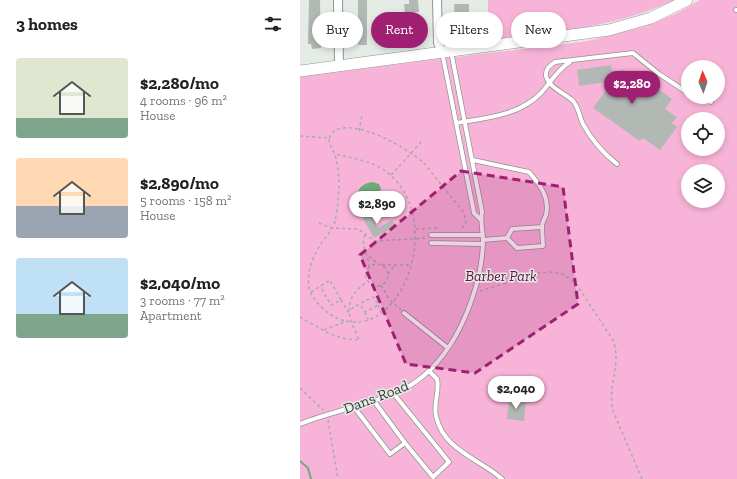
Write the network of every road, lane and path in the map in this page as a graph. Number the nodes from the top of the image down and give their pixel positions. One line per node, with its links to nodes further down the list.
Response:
1 (338, 0): 6 (street)
2 (437, 0): 4 (street, Dans Road)
3 (687, 0): 4 (main road)
4 (446, 51): 6 (main road); 11 (lane, Dans Road); 12 (lane, Dans Road)
5 (571, 61): 8 (lane); 8 (lane); 9 (lane)
6 (339, 65): 7 (main road)
7 (300, 71)
8 (549, 83): 11 (lane); 20 (lane)
9 (681, 88)
10 (362, 116): 13 (path)
11 (465, 121): 12 (lane); 19 (lane, Dans Road)
12 (456, 123): 22 (lane, Dans Road)
13 (359, 131): 15 (path); 17 (path)
14 (300, 136): 15 (path)
15 (330, 138): 18 (path)
16 (423, 140): 17 (path)
17 (412, 153): 21 (path); 28 (path)
18 (335, 154): 21 (path); 25 (path)
19 (472, 160): 22 (lane, Dans Road); 24 (lane)
20 (617, 164)
21 (391, 176): 26 (path)
22 (480, 220): 30 (lane, Dans Road)
23 (320, 223): 25 (path)
24 (542, 227): 32 (lane); 32 (lane)
25 (331, 228): 29 (path); 45 (path)
26 (416, 230): 27 (path); 31 (path)
27 (440, 230)
28 (454, 230)
29 (365, 235): 31 (path); 35 (path)
30 (483, 235): 33 (lane); 34 (lane, Dans Road)
31 (416, 238): 33 (path); 39 (path)
32 (506, 238): 34 (lane)
33 (431, 239): 34 (lane)
34 (483, 242): 46 (lane, Dans Road)
35 (368, 255): 36 (path); 40 (path)
36 (378, 264): 37 (path); 40 (path)
37 (382, 265): 38 (path); 41 (path)
38 (394, 265): 39 (path); 41 (path)
39 (411, 265): 48 (path)
40 (369, 268): 42 (path)
41 (388, 274): 43 (path)
42 (368, 281): 43 (path); 51 (path)
43 (381, 285): 48 (path)
44 (320, 286): 45 (path); 47 (path); 47 (path)
45 (311, 292): 57 (path)
46 (473, 293): 60 (lane, Dans Road); 71 (path)
47 (341, 300): 51 (path)
48 (392, 302): 53 (path); 54 (path)
49 (360, 304): 50 (path); 51 (path); 52 (path)
50 (378, 305): 52 (path); 53 (path)
51 (348, 312): 58 (path)
52 (365, 312): 56 (path)
53 (382, 312): 56 (path)
54 (405, 312): 60 (lane)
55 (300, 317): 59 (path)
56 (368, 320): 58 (path)
57 (347, 321): 58 (path); 59 (path)
58 (350, 322): 59 (path)
59 (324, 330)
60 (448, 348): 61 (lane, Dans Road)
61 (429, 371): 63 (lane, Dans Road); 70 (lane)
62 (300, 388): 66 (path)
63 (394, 394): 64 (lane, Dans Road); 68 (lane)
64 (374, 401): 65 (lane, Dans Road); 68 (lane)
65 (354, 407): 66 (lane, Dans Road); 68 (lane)
66 (327, 415): 67 (lane, Dans Road); 69 (path)
67 (300, 424)
68 (405, 444)
69 (338, 479)
70 (502, 479)
71 (642, 479)

